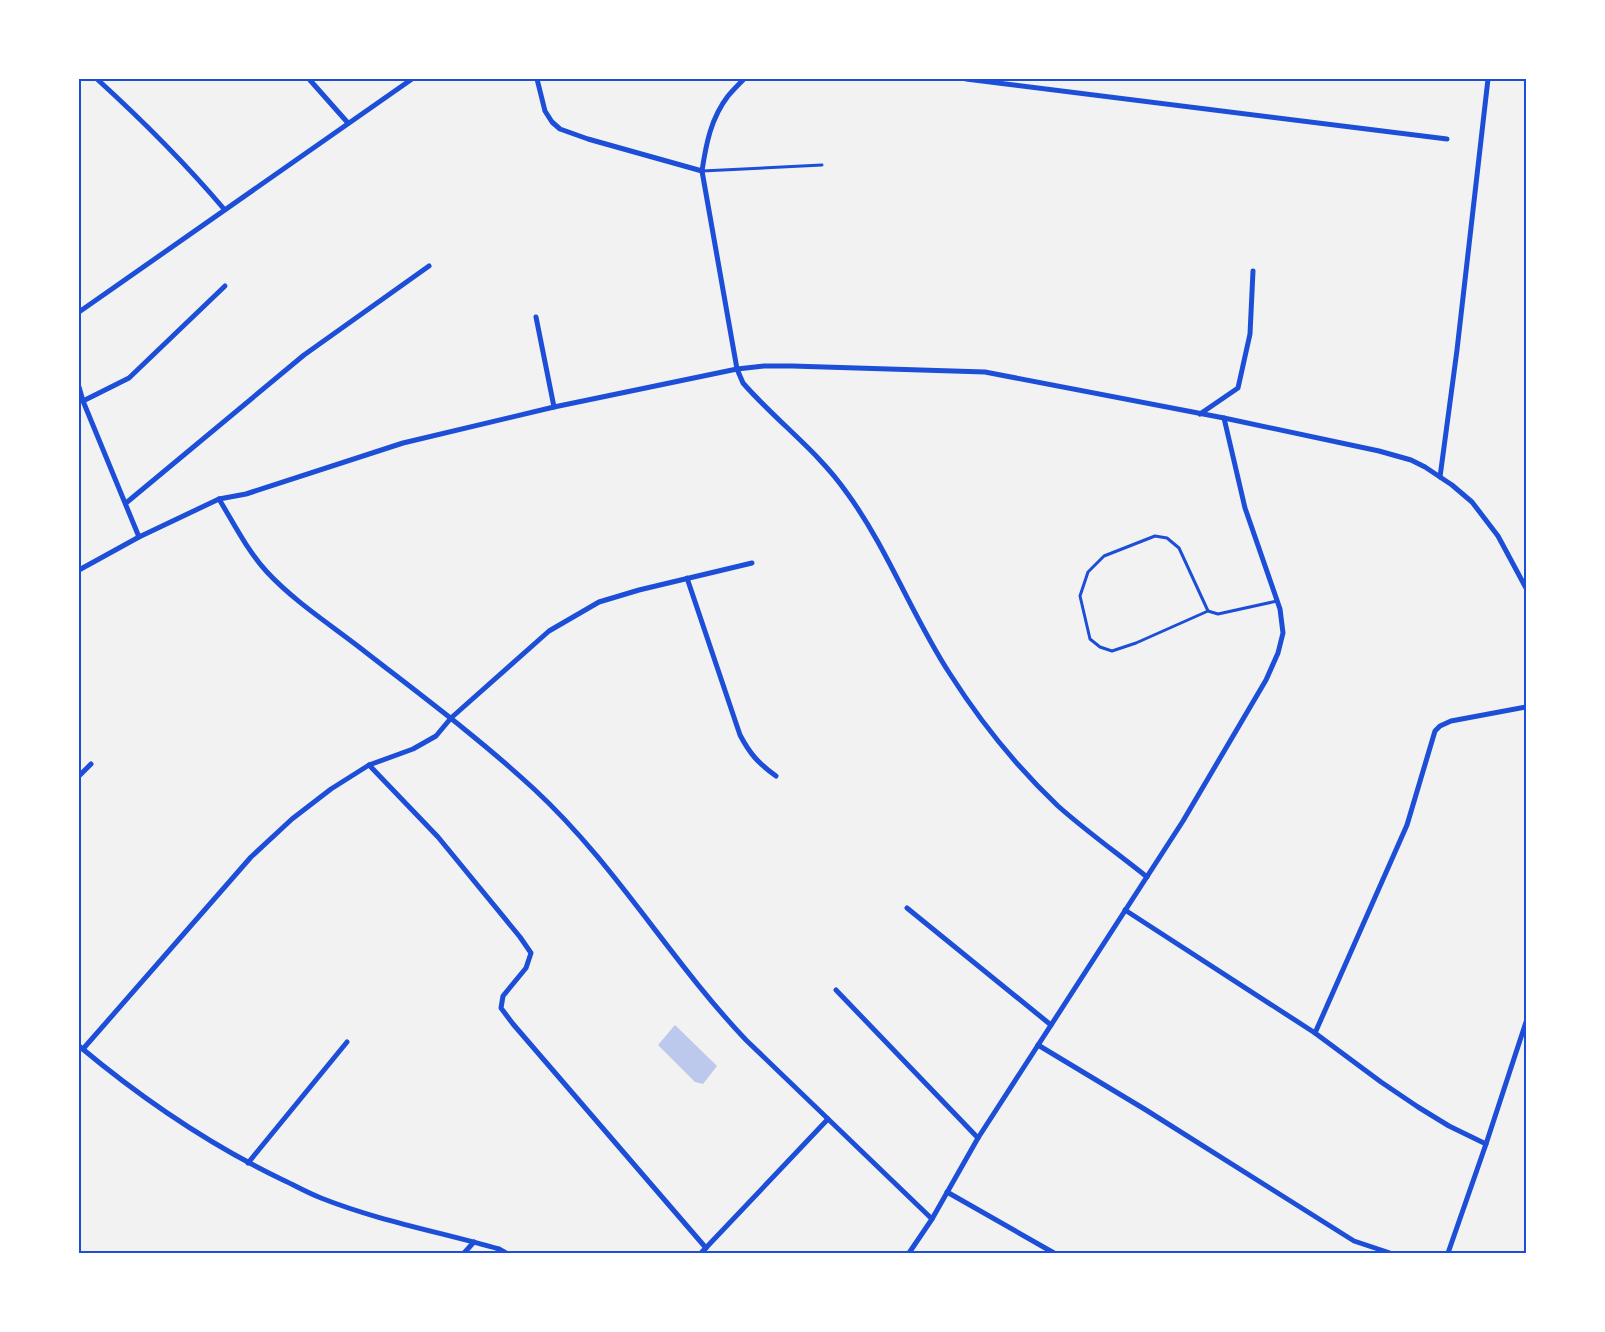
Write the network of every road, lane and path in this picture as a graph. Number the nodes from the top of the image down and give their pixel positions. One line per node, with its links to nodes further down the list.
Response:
1 (97, 79): 12 (street)
2 (308, 79): 8 (street)
3 (412, 79): 8 (street)
4 (537, 79): 11 (street)
5 (744, 79): 11 (street)
6 (966, 79): 9 (street)
7 (1488, 79): 24 (street)
8 (348, 123): 12 (street)
9 (1447, 139)
10 (822, 165): 11 (lane)
11 (702, 170): 18 (street)
12 (224, 209): 16 (street)
13 (429, 266): 26 (street)
14 (1253, 271): 22 (street)
15 (225, 286): 20 (street)
16 (79, 312)
17 (536, 317): 21 (street)
18 (737, 368): 21 (street); 22 (street); 40 (street)
19 (79, 386): 20 (street)
20 (83, 401): 26 (street)
21 (554, 407): 25 (street)
22 (1200, 415): 23 (street)
23 (1224, 418): 24 (street); 32 (street)
24 (1440, 476): 31 (street)
25 (219, 499): 27 (street); 35 (street)
26 (126, 503): 27 (street)
27 (139, 537): 29 (street)
28 (752, 563): 30 (street)
29 (79, 570)
30 (687, 578): 35 (street); 39 (street)
31 (1526, 588)
32 (1278, 601): 33 (lane); 40 (street)
33 (1208, 611): 33 (lane)
34 (1526, 707): 46 (street)
35 (451, 718): 37 (street); 51 (street)
36 (91, 764): 38 (street)
37 (369, 765): 50 (street); 58 (street)
38 (79, 776)
39 (776, 776)
40 (1147, 877): 42 (street)
41 (907, 908): 45 (street)
42 (1126, 910): 45 (street); 46 (street)
43 (836, 990): 52 (street)
44 (1526, 1023): 47 (street)
45 (1051, 1025): 49 (street)
46 (1315, 1033): 53 (street)
47 (1524, 1038): 53 (street)
48 (347, 1042): 54 (street)
49 (1038, 1045): 52 (street); 64 (street)
50 (81, 1047): 54 (street)
51 (828, 1120): 56 (street); 58 (street)
52 (978, 1138): 55 (street)
53 (1486, 1144): 65 (street)
54 (248, 1163): 57 (street)
55 (947, 1192): 56 (street); 63 (street)
56 (932, 1219): 62 (street)
57 (474, 1242): 59 (street); 60 (street)
58 (706, 1248): 61 (street)
59 (464, 1253)
60 (506, 1253)
61 (701, 1253)
62 (909, 1253)
63 (1054, 1253)
64 (1390, 1253)
65 (1448, 1253)

